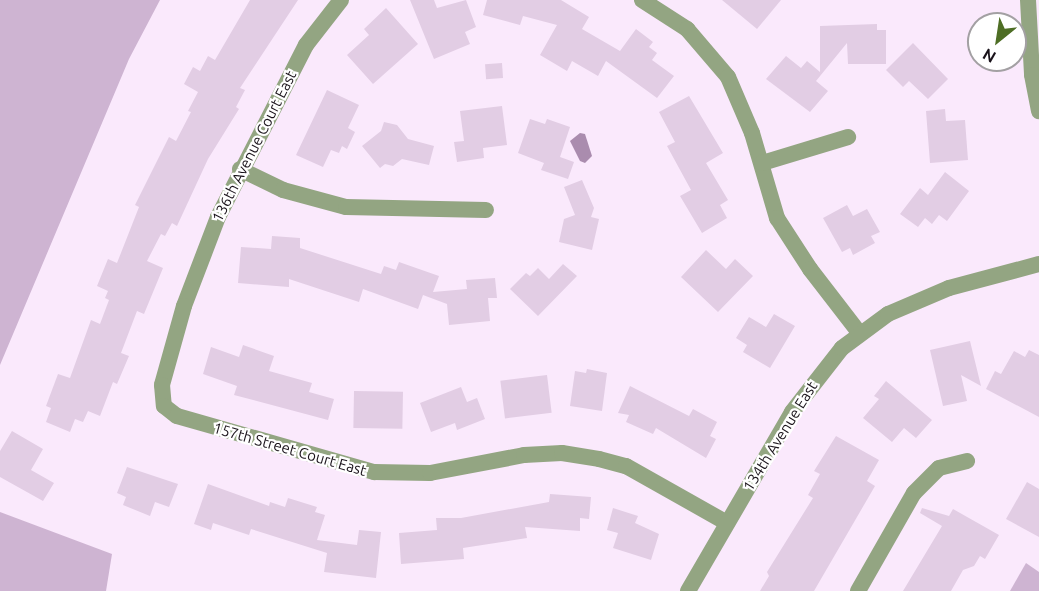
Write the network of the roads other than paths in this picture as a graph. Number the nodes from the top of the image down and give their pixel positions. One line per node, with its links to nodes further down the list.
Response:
1 (340, 0): 7 (street, 136th Avenue Court East)
2 (642, 0): 6 (street)
3 (1028, 0): 4 (street)
4 (1038, 109)
5 (848, 137): 6 (street)
6 (762, 164): 10 (street)
7 (240, 169): 8 (street); 11 (street, 136th Avenue Court East)
8 (486, 210)
9 (1039, 264): 10 (street, 134th Avenue East)
10 (860, 334): 13 (street, 134th Avenue East)
11 (164, 406): 13 (street, 157th Street Court East)
12 (967, 461): 15 (street)
13 (727, 523): 14 (street, 134th Avenue East)
14 (688, 591)
15 (858, 591)

